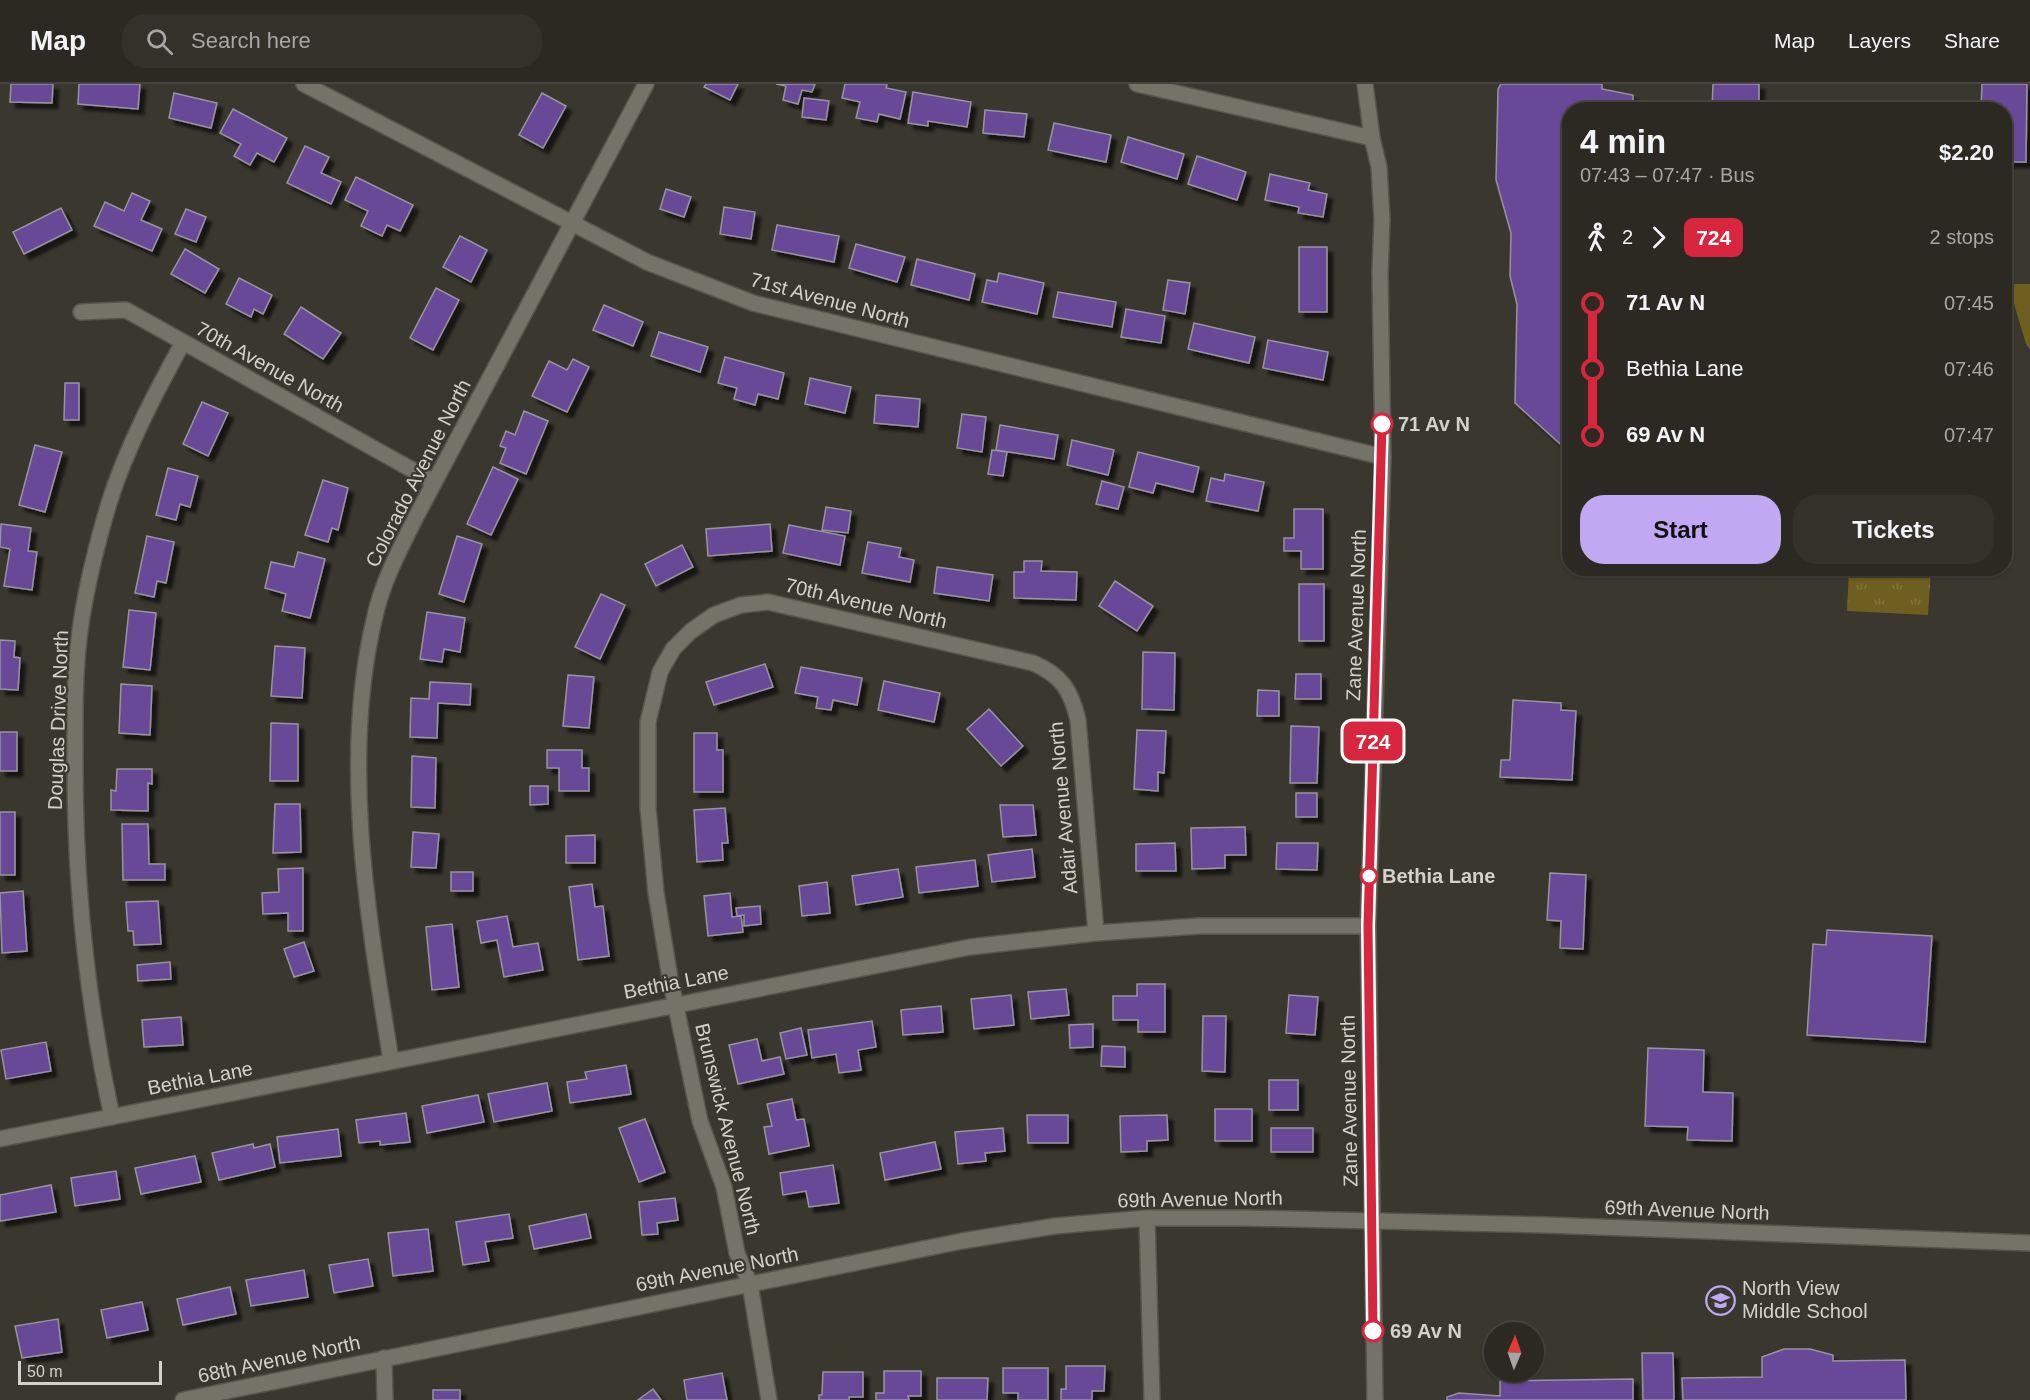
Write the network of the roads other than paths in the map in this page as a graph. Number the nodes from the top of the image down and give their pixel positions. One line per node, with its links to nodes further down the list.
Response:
1 (304, 84): 6 (street, 71st Avenue North)
2 (646, 84): 6 (street, Colorado Avenue North)
3 (1137, 84): 5 (street)
4 (1365, 84): 5 (street, Zane Avenue North)
5 (1372, 138): 9 (street, Zane Avenue North)
6 (572, 223): 9 (street, 71st Avenue North); 10 (street, Colorado Avenue North)
7 (81, 312): 8 (street, 70th Avenue North)
8 (183, 342): 10 (street, 70th Avenue North); 17 (street, Douglas Drive North)
9 (1383, 457): 13 (street, Zane Avenue North)
10 (434, 482): 16 (street, Colorado Avenue North)
11 (1063, 681): 12 (street, 70th Avenue North); 14 (street, Adair Avenue North)
12 (648, 722): 15 (street, Brunswick Avenue North)
13 (1368, 926): 14 (street, Bethia Lane); 20 (street, Zane Avenue North)
14 (1096, 933): 15 (street, Bethia Lane)
15 (675, 1004): 16 (street, Bethia Lane); 22 (street, Brunswick Avenue North)
16 (391, 1060): 17 (street, Bethia Lane)
17 (112, 1117): 18 (street, Bethia Lane)
18 (0, 1139)
19 (1147, 1218): 20 (street, 69th Avenue North); 22 (street, 69th Avenue North); 27 (street)
20 (1371, 1222): 21 (street, 69th Avenue North); 28 (street, Zane Avenue North)
21 (2030, 1243)
22 (750, 1284): 23 (street, 69th Avenue North); 26 (street, Brunswick Avenue North)
23 (384, 1358): 24 (street, 68th Avenue North); 25 (street)
24 (183, 1400)
25 (385, 1400)
26 (769, 1400)
27 (1152, 1400)
28 (1375, 1400)

